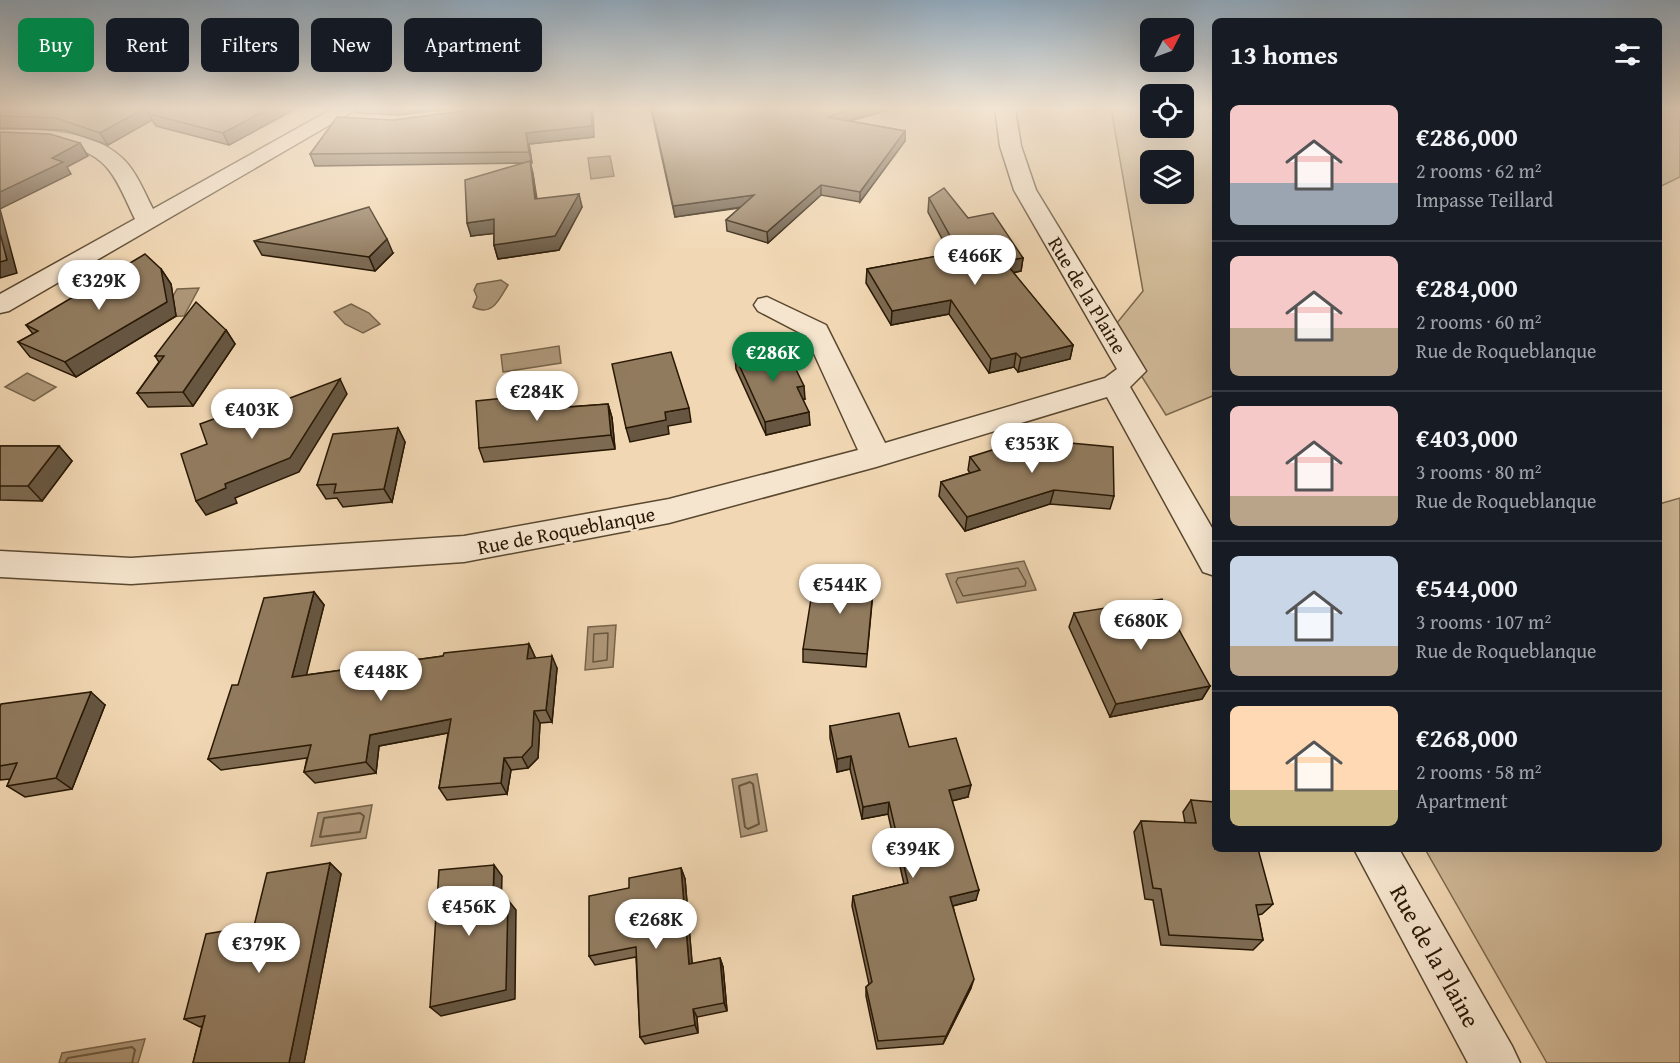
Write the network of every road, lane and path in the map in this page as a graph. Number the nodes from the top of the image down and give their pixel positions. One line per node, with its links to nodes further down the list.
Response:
1 (108, 159): 4 (street)
2 (269, 159): 4 (street)
3 (1015, 159): 7 (street, Rue de la Plaine)
4 (148, 222): 5 (street)
5 (0, 305)
6 (767, 305): 8 (street)
7 (1115, 385): 8 (street, Rue de Roqueblanque); 9 (street, Rue de la Plaine)
8 (876, 456): 10 (street, Rue de Roqueblanque)
9 (1212, 558)
10 (0, 564)
11 (1377, 852): 12 (street, Rue de la Plaine)
12 (1495, 1063)

